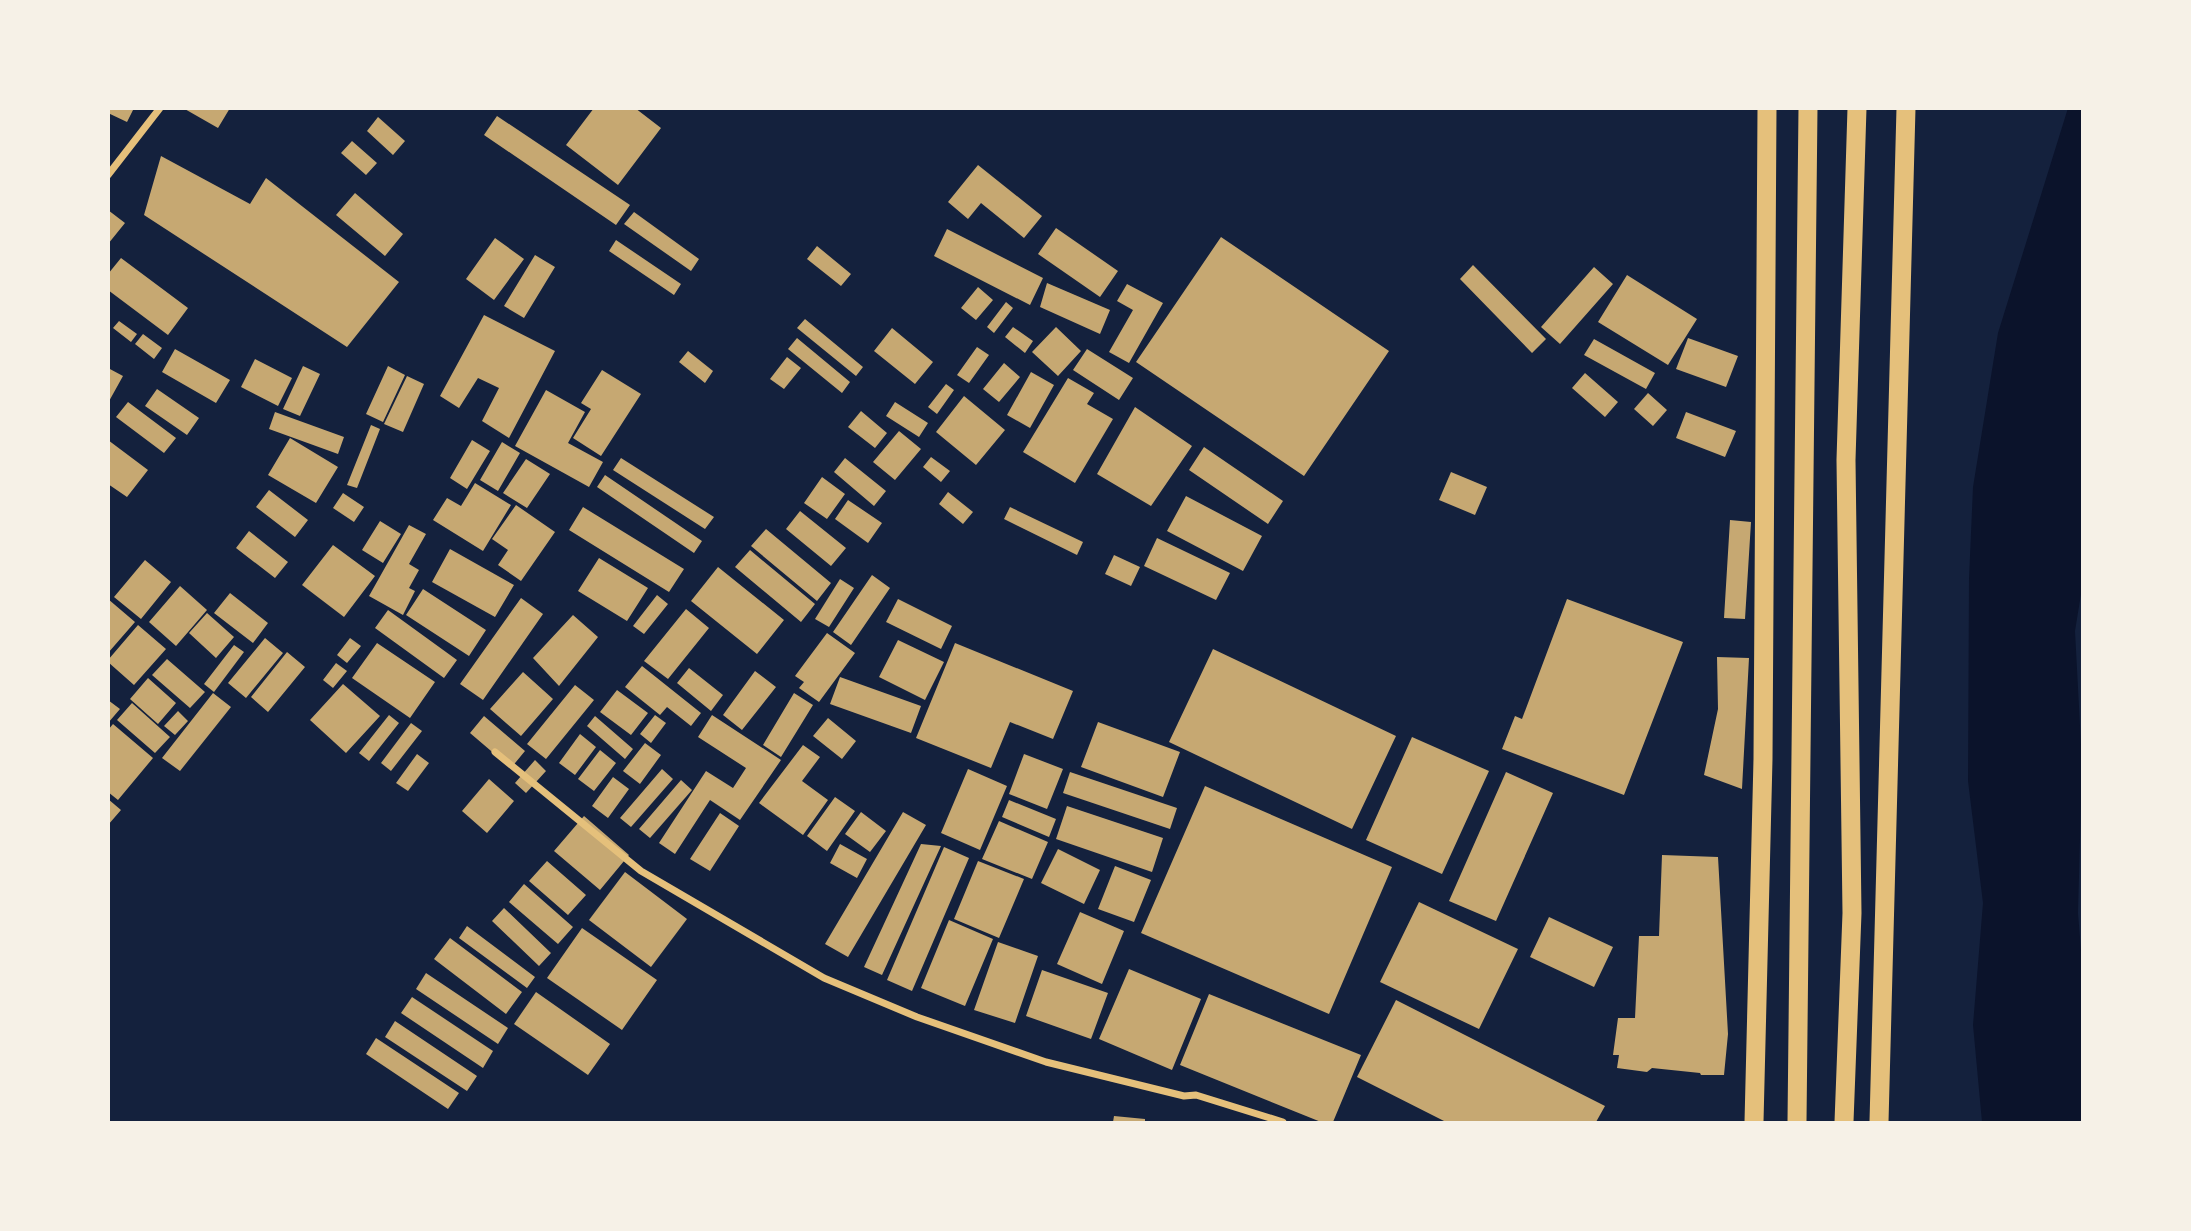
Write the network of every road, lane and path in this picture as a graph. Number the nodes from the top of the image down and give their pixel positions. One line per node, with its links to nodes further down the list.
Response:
1 (160, 108): 7 (street)
2 (1767, 108): 11 (highway)
3 (1808, 108): 12 (highway)
4 (1857, 108): 13 (highway)
5 (1906, 108): 8 (highway)
6 (1918, 108): 8 (highway)
7 (108, 175)
8 (1905, 189): 14 (highway)
9 (495, 752): 10 (street)
10 (1283, 1122)
11 (1754, 1122)
12 (1797, 1122)
13 (1844, 1122)
14 (1879, 1122)

